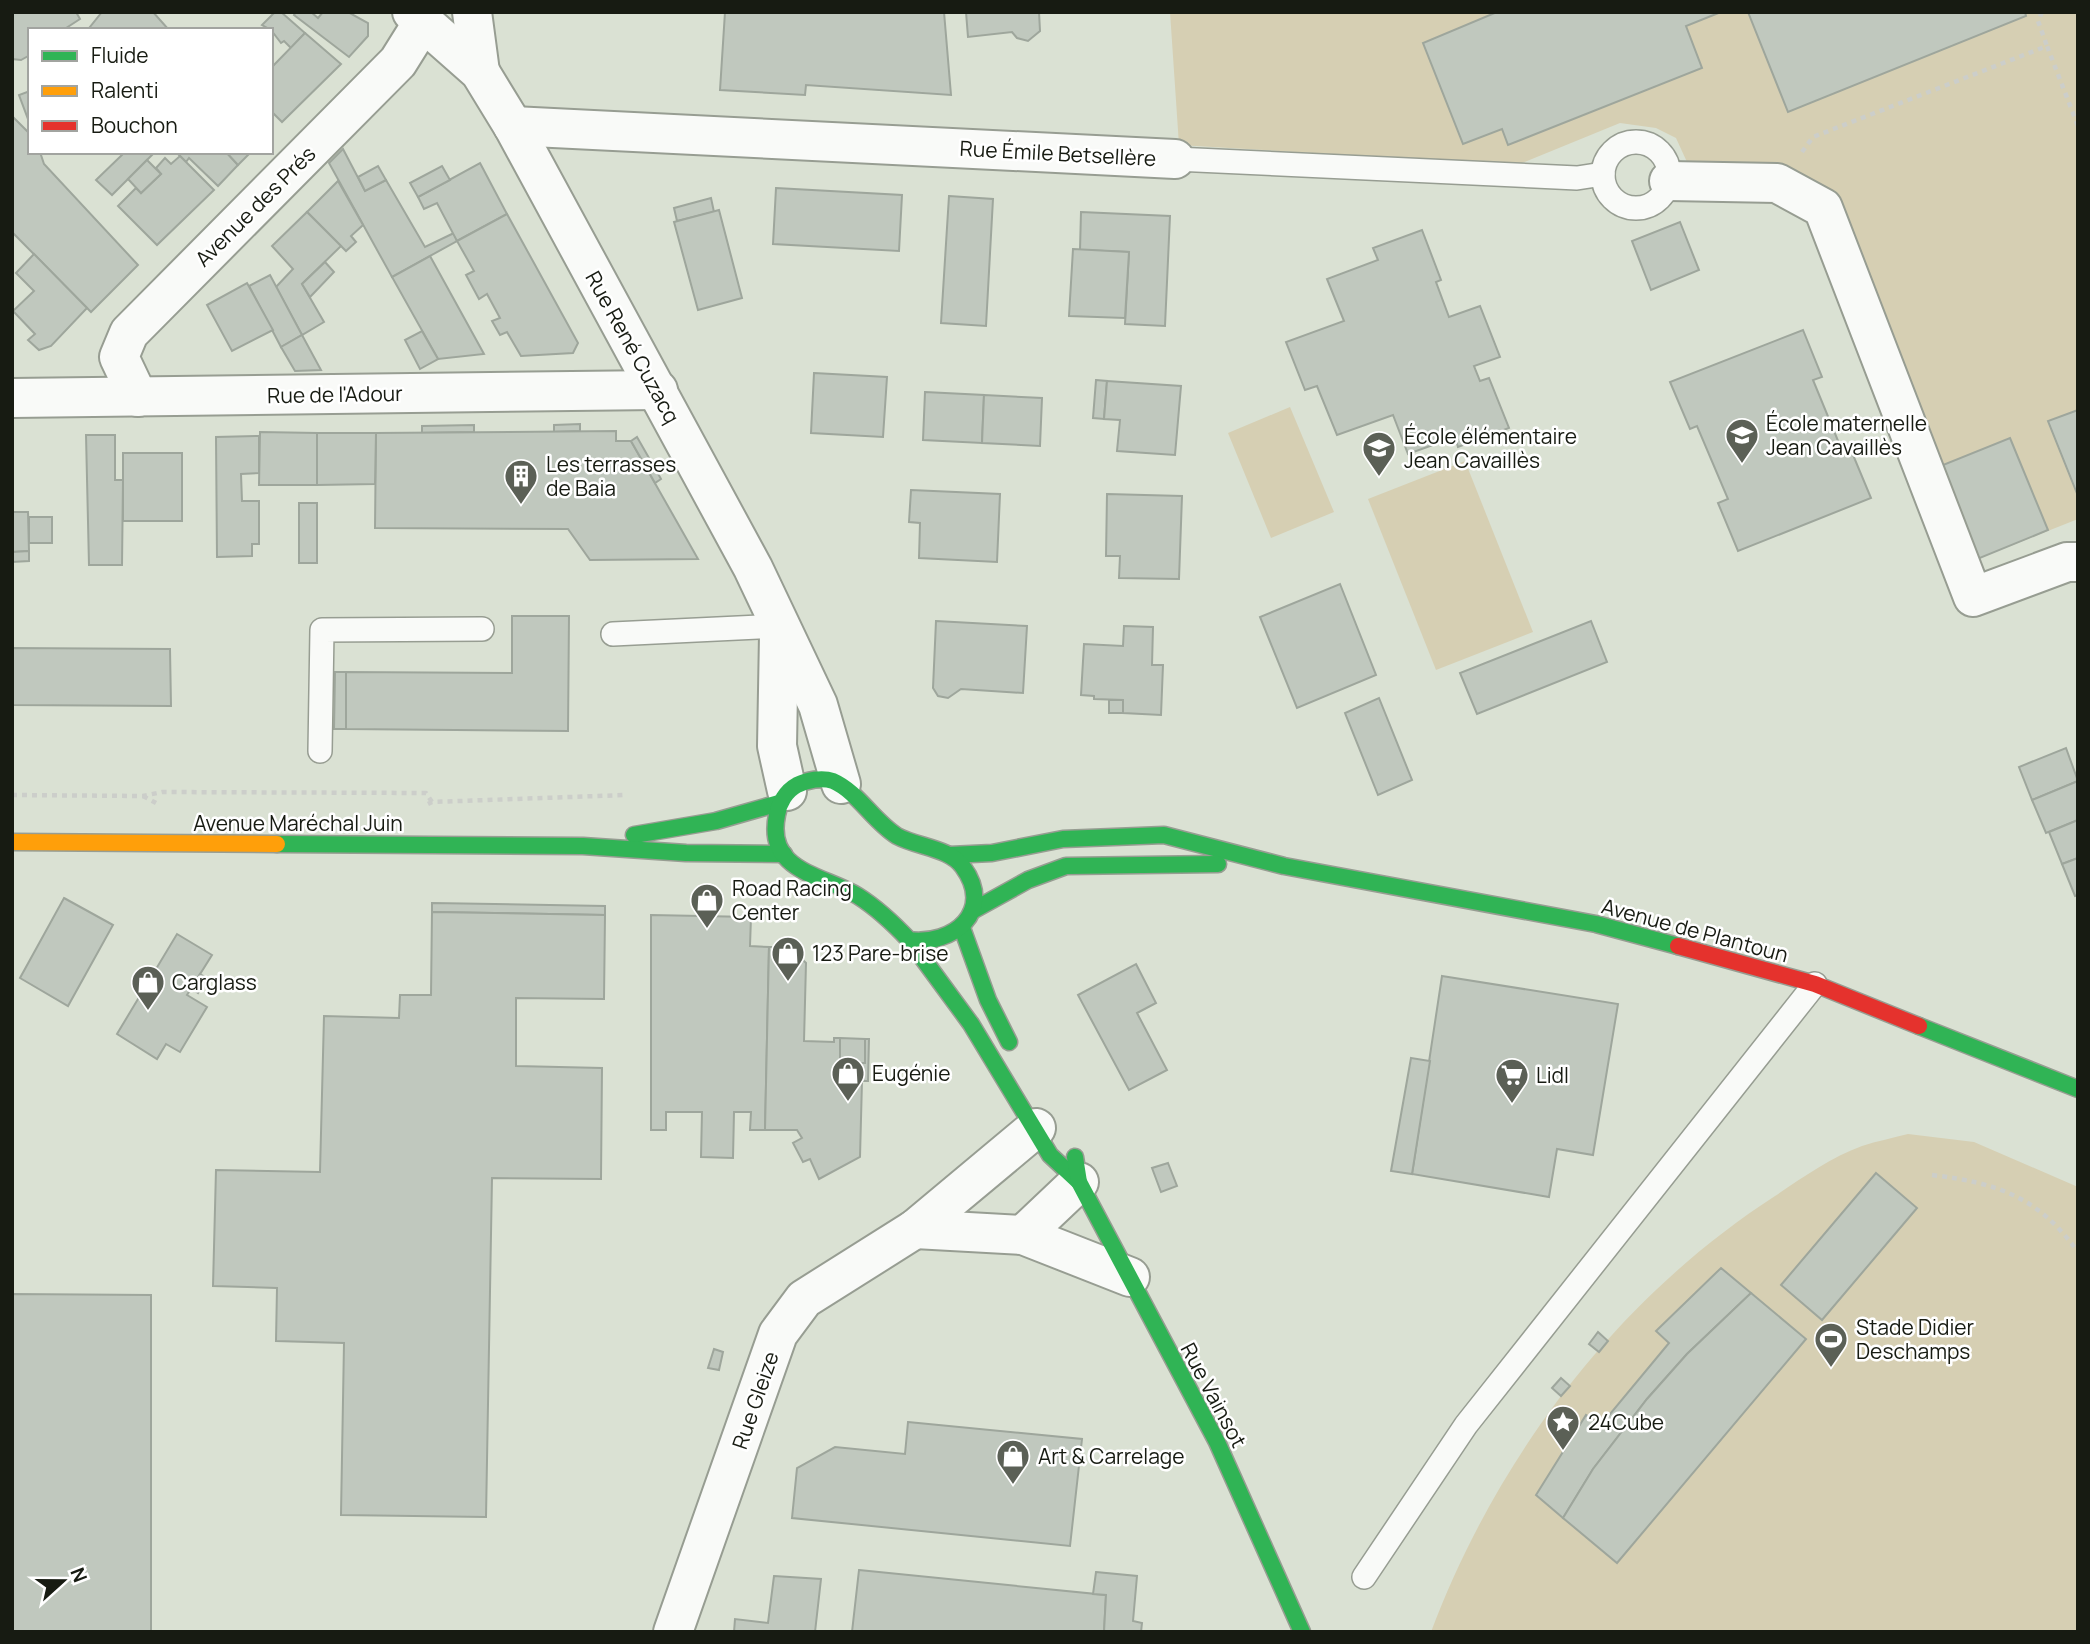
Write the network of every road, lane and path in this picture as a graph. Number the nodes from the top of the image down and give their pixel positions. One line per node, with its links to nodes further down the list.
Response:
1 (472, 12): 5 (street, Rue René Cuzacq)
2 (2042, 12): 4 (path)
3 (417, 17): 5 (street, Rue René Cuzacq); 13 (street, Avenue des Prés)
4 (2047, 46): 7 (path); 11 (path)
5 (480, 72): 6 (street, Rue René Cuzacq)
6 (513, 126): 8 (street, Rue Émile Betsellère); 12 (street, Rue René Cuzacq)
7 (2078, 126)
8 (1175, 159): 9 (lane, Rue Émile Betsellère)
9 (1603, 174): 10 (lane); 10 (lane)
10 (1669, 181): 11 (street)
11 (1777, 183): 15 (street)
12 (658, 390): 13 (street, Rue de l'Adour); 16 (street, Rue René Cuzacq)
13 (138, 397): 14 (street, Rue de l'Adour)
14 (12, 398)
15 (2078, 562)
16 (778, 626): 18 (lane); 20 (street, Rue René Cuzacq); 23 (street, Rue René Cuzacq)
17 (482, 629): 19 (lane)
18 (613, 634)
19 (320, 751)
20 (841, 785): 23 (main road, Avenue Maréchal Juin); 27 (main road)
21 (12, 795): 22 (path)
22 (635, 795)
23 (783, 797): 25 (main road, Avenue Maréchal Juin); 26 (main road)
24 (12, 842): 25 (main road, Avenue Maréchal Juin)
25 (583, 846): 26 (main road, Avenue Maréchal Juin)
26 (783, 854): 31 (main road, Rue Vainsot)
27 (950, 855): 28 (main road, Avenue de Plantoun); 29 (main road)
28 (1284, 866): 29 (main road, Avenue de Plantoun); 32 (main road, Avenue de Plantoun)
29 (972, 911): 30 (main road)
30 (962, 928): 31 (main road); 33 (main road)
31 (908, 940): 35 (main road, Rue Vainsot)
32 (1815, 984): 34 (main road, Avenue de Plantoun); 43 (lane)
33 (1015, 1050)
34 (2078, 1089)
35 (1036, 1128): 38 (main road, Rue Vainsot); 39 (street, Rue Gleize)
36 (1073, 1145): 38 (main road, Rue Vainsot)
37 (1932, 1175): 41 (path)
38 (1079, 1182): 40 (street); 42 (main road, Rue Vainsot)
39 (915, 1228): 40 (street); 44 (street, Rue Gleize)
40 (1023, 1236): 42 (street)
41 (2078, 1252)
42 (1129, 1277): 45 (main road, Rue Vainsot)
43 (1364, 1577)
44 (673, 1632)
45 (1302, 1632)

